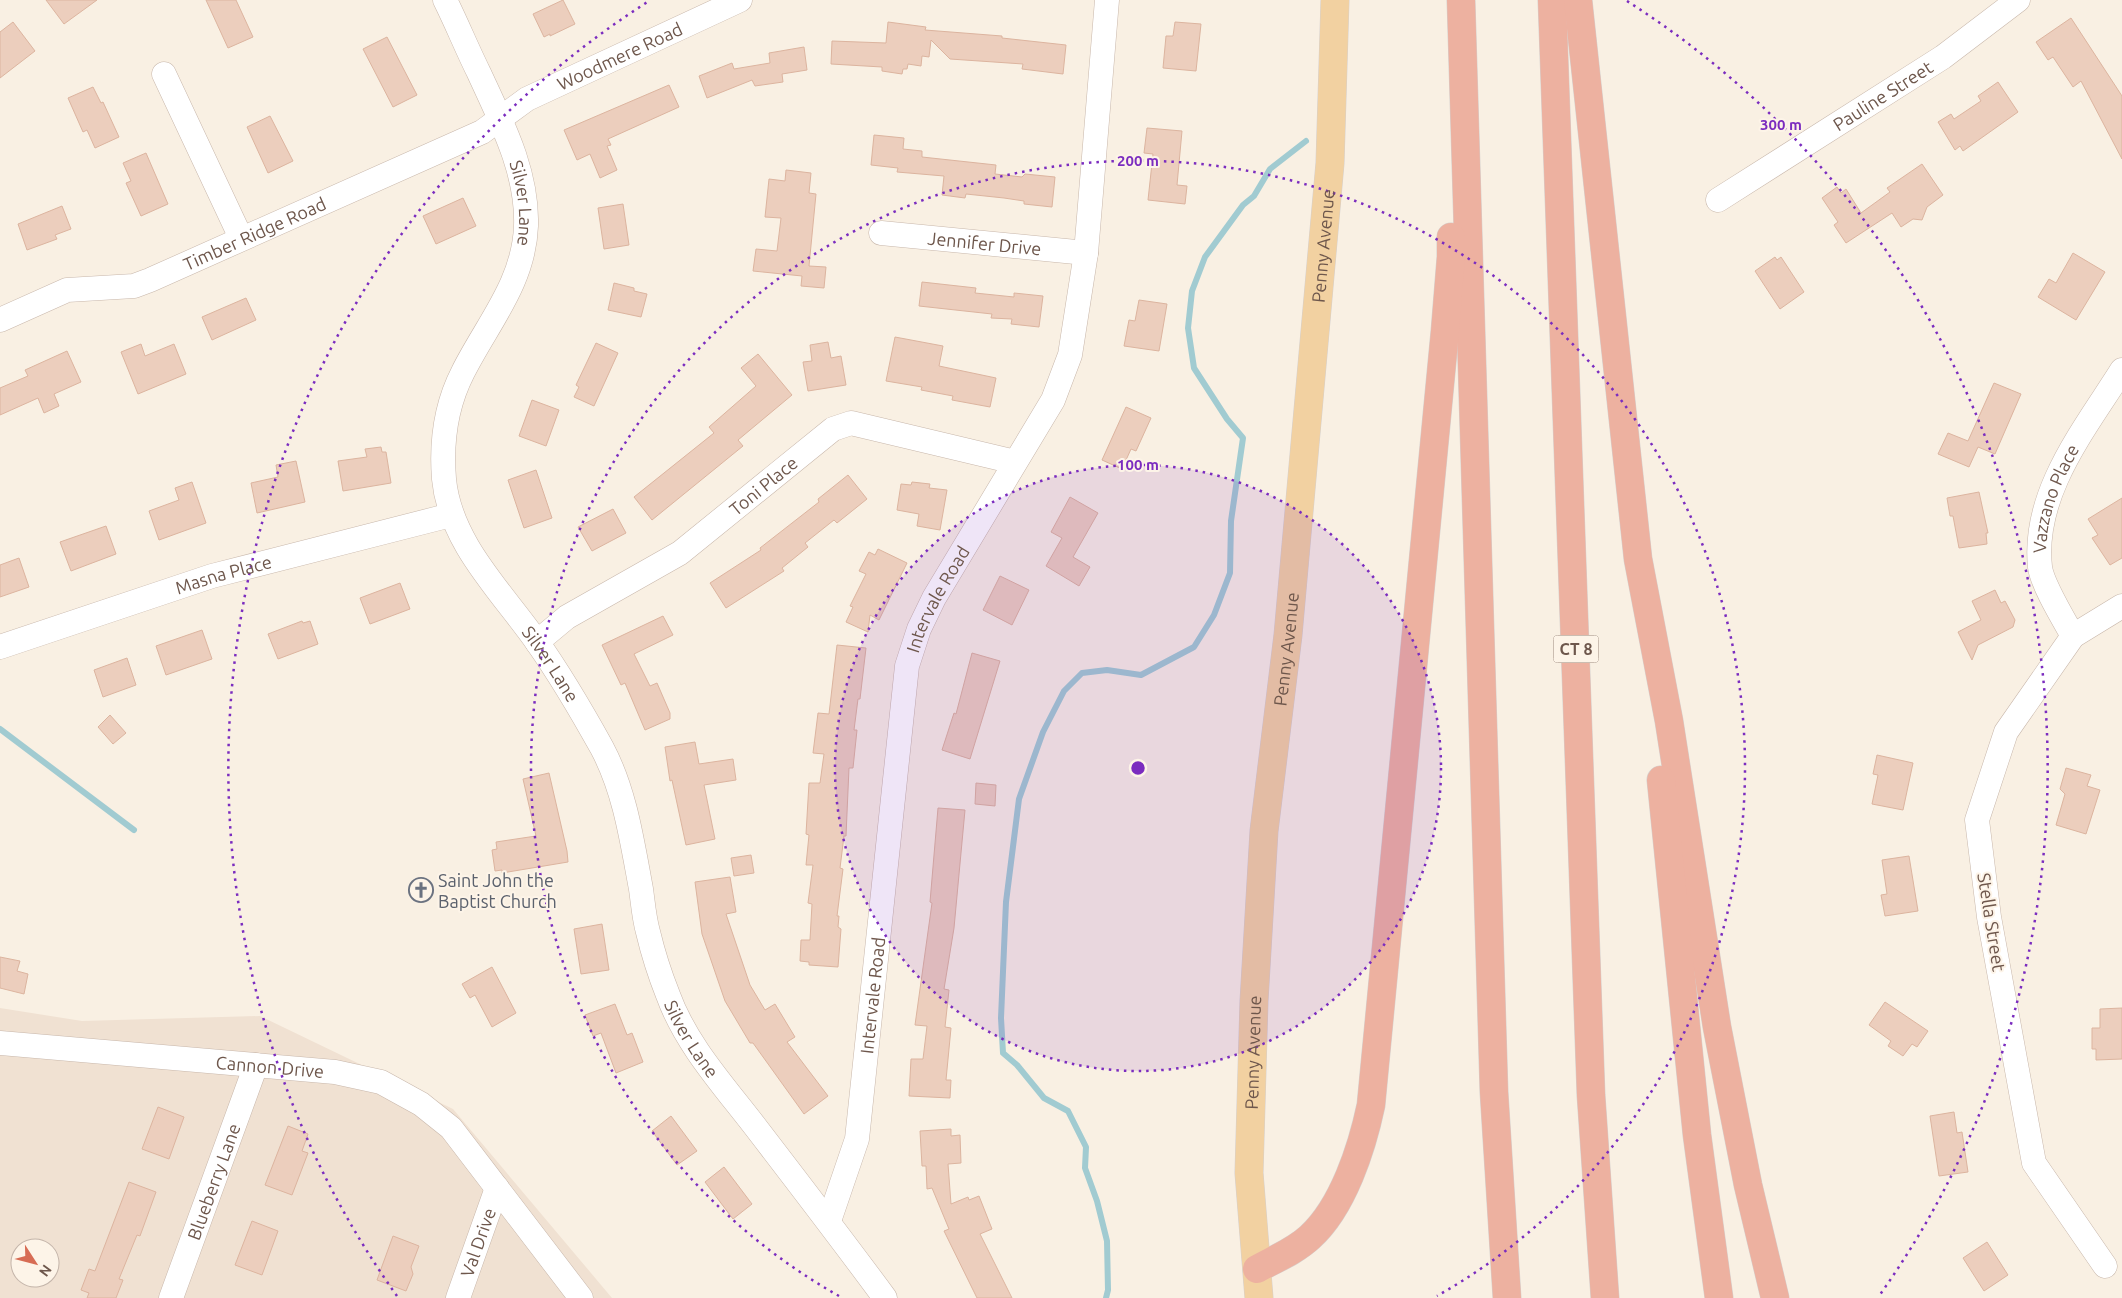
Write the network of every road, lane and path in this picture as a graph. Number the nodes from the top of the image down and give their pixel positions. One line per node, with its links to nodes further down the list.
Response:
1 (446, 0): 11 (street, Silver Lane)
2 (740, 0): 11 (street, Woodmere Road)
3 (1103, 0): 15 (street, Intervale Road)
4 (1335, 0): 30 (main road, Penny Avenue)
5 (1461, 0): 9 (highway)
6 (1552, 0): 37 (highway, CT 8)
7 (1578, 0): 20 (highway)
8 (2018, 0): 12 (street, Pauline Street)
9 (1464, 71): 30 (highway); 36 (highway)
10 (164, 74): 14 (street)
11 (502, 119): 14 (street, Timber Ridge Road); 19 (street, Silver Lane)
12 (1718, 200)
13 (881, 233): 15 (street, Jennifer Drive)
14 (241, 238): 16 (street, Timber Ridge Road)
15 (1086, 254): 18 (street, Intervale Road)
16 (0, 320)
17 (2122, 370): 22 (street, Vazzano Place)
18 (1015, 462): 23 (street, Toni Place); 28 (street, Intervale Road)
19 (451, 515): 23 (street, Silver Lane); 24 (street, Masna Place)
20 (1638, 559): 38 (highway); 39 (highway)
21 (2122, 606): 22 (street, Stella Street)
22 (2073, 636): 29 (street, Stella Street)
23 (537, 642): 28 (street, Silver Lane)
24 (0, 647)
25 (0, 1043): 26 (street, Cannon Drive)
26 (256, 1065): 27 (street, Cannon Drive); 31 (street, Blueberry Lane)
27 (497, 1188): 32 (street, Val Drive); 33 (street, Cannon Drive)
28 (829, 1221): 34 (street, Silver Lane)
29 (2105, 1266)
30 (1257, 1269): 35 (main road, Penny Avenue)
31 (171, 1298)
32 (458, 1298)
33 (581, 1298)
34 (885, 1298)
35 (1259, 1298)
36 (1507, 1298)
37 (1605, 1298)
38 (1719, 1298)
39 (1775, 1298)

